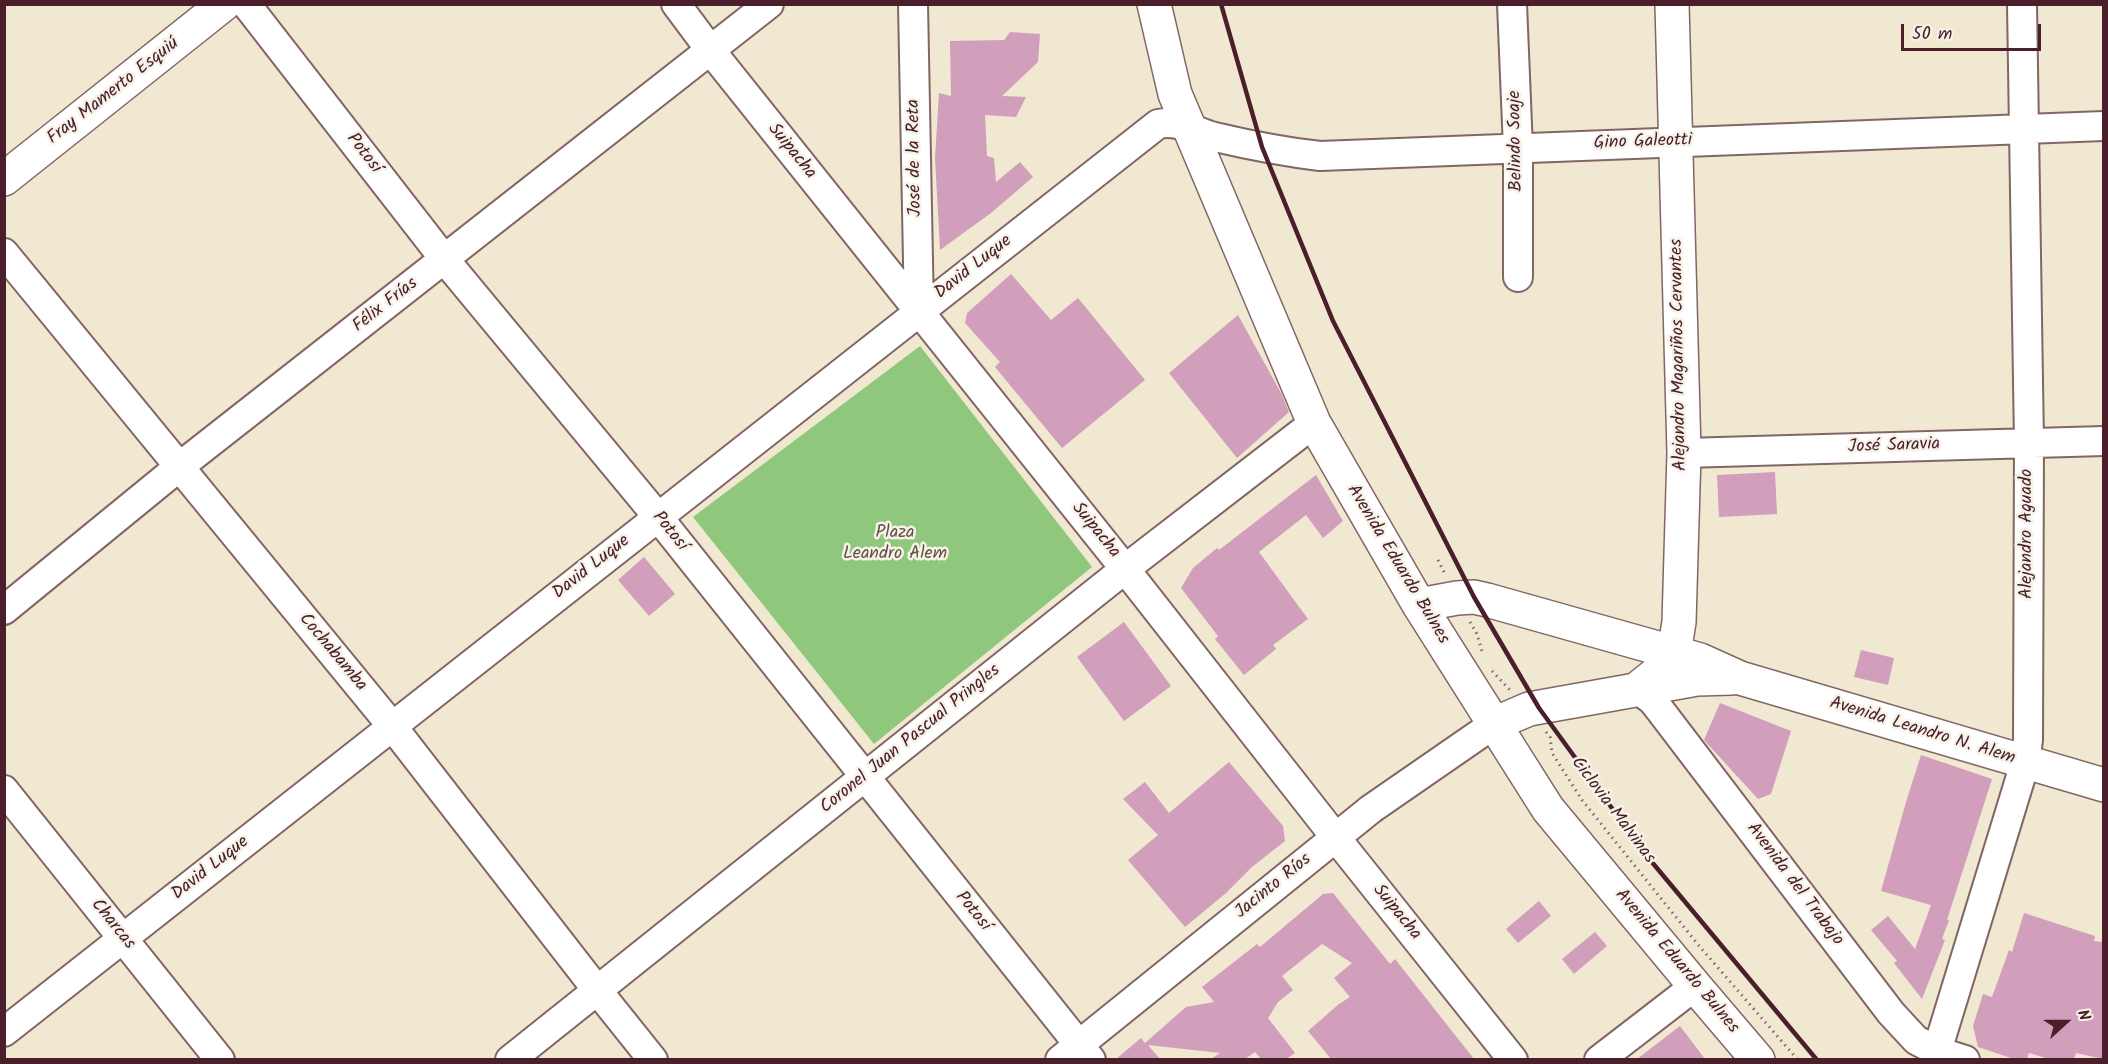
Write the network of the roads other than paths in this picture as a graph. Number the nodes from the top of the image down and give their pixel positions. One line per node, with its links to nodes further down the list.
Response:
1 (224, 4): 16 (main road, Fray Mamerto Esquiú)
2 (246, 4): 18 (street, Potosí)
3 (675, 4): 10 (street, Suipacha)
4 (769, 4): 10 (street, Félix Frías)
5 (913, 4): 20 (street, José de la Reta)
6 (1154, 4): 11 (main road, Avenida Eduardo Bulnes)
7 (1512, 4): 15 (street, Belindo Soaje)
8 (1672, 4): 14 (main road, Alejandro Magariños Cervantes)
9 (2022, 4): 13 (street, Alejandro Aguado)
10 (711, 51): 18 (street, Félix Frías); 20 (street, Suipacha)
11 (1187, 125): 15 (street, Gino Galeotti); 20 (street, David Luque); 21 (main road, Avenida Eduardo Bulnes)
12 (2103, 126): 13 (street, Gino Galeotti)
13 (2024, 129): 14 (street, Gino Galeotti); 23 (street, Alejandro Aguado)
14 (1675, 142): 15 (street, Gino Galeotti); 24 (main road, Alejandro Magariños Cervantes)
15 (1518, 148): 19 (street, Belindo Soaje)
16 (4, 179)
17 (4, 253): 25 (street, Cochabamba)
18 (445, 260): 25 (street, Félix Frías); 26 (street, Potosí)
19 (1518, 278)
20 (919, 312): 26 (street, David Luque); 27 (street, Suipacha)
21 (1314, 423): 27 (street, Coronel Juan Pascual Pringles); 28 (main road, Avenida Eduardo Bulnes)
22 (2103, 441): 23 (street, José Saravia)
23 (2029, 443): 24 (street, José Saravia); 35 (street, Alejandro Aguado)
24 (1684, 453): 30 (main road, Alejandro Magariños Cervantes)
25 (179, 467): 29 (street, Félix Frías); 34 (street, Cochabamba)
26 (657, 517): 34 (street, David Luque); 36 (street, Potosí)
27 (1125, 569): 36 (street, Coronel Juan Pascual Pringles); 39 (street, Suipacha)
28 (1419, 605): 30 (main road, Avenida Leandro N. Alem); 33 (main road, Avenida Eduardo Bulnes)
29 (4, 610)
30 (1674, 653): 31 (main road, Avenida Leandro N. Alem); 32 (main road)
31 (1740, 678): 32 (main road, Avenida Leandro N. Alem); 35 (main road, Avenida Leandro N. Alem)
32 (1637, 689): 33 (main road, Avenida Leandro N. Alem); 44 (street, Avenida del Trabajo)
33 (1494, 724): 39 (street, Jacinto Ríos); 41 (main road, Avenida Eduardo Bulnes)
34 (392, 726): 40 (street, David Luque); 42 (street, Cochabamba)
35 (2025, 763): 37 (main road, Avenida Leandro N. Alem); 44 (street, Alejandro Aguado)
36 (864, 777): 42 (street, Coronel Juan Pascual Pringles); 45 (street, Potosí)
37 (2103, 785)
38 (4, 790): 40 (street, Charcas)
39 (1336, 838): 45 (street, Jacinto Ríos); 49 (street, Suipacha)
40 (123, 938): 43 (street, David Luque); 46 (street, Charcas)
41 (1695, 986): 50 (street); 51 (main road, Avenida Eduardo Bulnes)
42 (597, 990): 47 (street, Coronel Juan Pascual Pringles); 48 (street, Cochabamba)
43 (4, 1032)
44 (1938, 1051): 52 (street, Avenida del Trabajo)
45 (1077, 1055)
46 (220, 1059)
47 (510, 1059)
48 (653, 1059)
49 (1513, 1059)
50 (1599, 1059)
51 (1758, 1059)
52 (1965, 1059)

